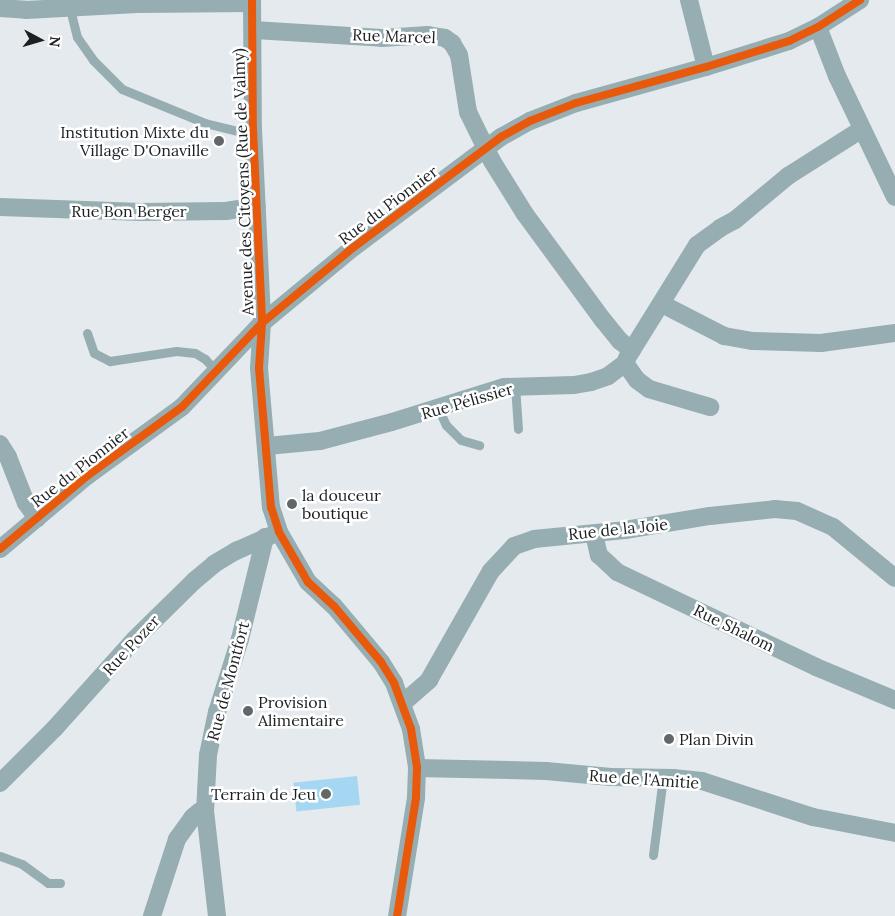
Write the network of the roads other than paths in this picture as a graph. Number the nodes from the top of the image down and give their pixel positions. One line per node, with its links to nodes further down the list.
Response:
1 (689, 0): 8 (street)
2 (860, 0): 6 (street, Rue du Pionnier)
3 (252, 2): 5 (street); 7 (street, Avenue des Citoyens (Rue de Valmy))
4 (0, 8): 5 (street)
5 (70, 9): 9 (lane)
6 (818, 27): 8 (street, Rue du Pionnier); 10 (street)
7 (252, 30): 9 (street, Avenue des Citoyens (Rue de Valmy)); 11 (street, Rue Marcel)
8 (706, 67): 11 (street, Rue du Pionnier)
9 (253, 129): 13 (street, Avenue des Citoyens (Rue de Valmy))
10 (862, 129): 12 (street); 15 (street)
11 (485, 148): 16 (street, Rue du Pionnier); 19 (street, Rue Marcel)
12 (895, 197)
13 (257, 206): 14 (street, Rue Bon Berger); 16 (street, Avenue des Citoyens (Rue de Valmy))
14 (0, 207)
15 (662, 304): 18 (street); 19 (street)
16 (262, 323): 20 (street, Rue du Pionnier); 27 (street, Avenue des Citoyens (Rue de Valmy))
17 (87, 333): 20 (lane)
18 (895, 333)
19 (628, 356): 21 (street, Rue Pélissier); 22 (street)
20 (216, 371): 28 (street, Rue du Pionnier)
21 (516, 386): 23 (street, Rue Pélissier); 24 (lane)
22 (710, 407)
23 (438, 408): 26 (lane); 27 (street, Rue Pélissier)
24 (518, 429)
25 (0, 444): 28 (street)
26 (479, 445)
27 (267, 446): 30 (street, Avenue des Citoyens (Rue de Valmy))
28 (37, 518): 31 (street, Rue du Pionnier)
29 (594, 534): 32 (street, Rue de la Joie); 33 (street, Rue Shalom); 34 (street, Rue de la Joie)
30 (272, 535): 34 (street, Avenue des Citoyens (Rue de Valmy)); 37 (street, Rue Pozer); 38 (street, Rue de Montfort)
31 (0, 549)
32 (895, 578)
33 (895, 700)
34 (403, 703): 35 (street, Avenue des Citoyens (Rue de Valmy))
35 (417, 768): 36 (street, Rue de l'Amitie); 45 (street, Avenue des Citoyens (Rue de Valmy))
36 (663, 777): 39 (street, Rue de l'Amitie); 40 (lane)
37 (0, 783)
38 (205, 811): 43 (street); 44 (street, Rue de Montfort)
39 (895, 833)
40 (653, 855)
41 (0, 856): 42 (lane)
42 (60, 883)
43 (152, 916)
44 (217, 916)
45 (397, 916)

